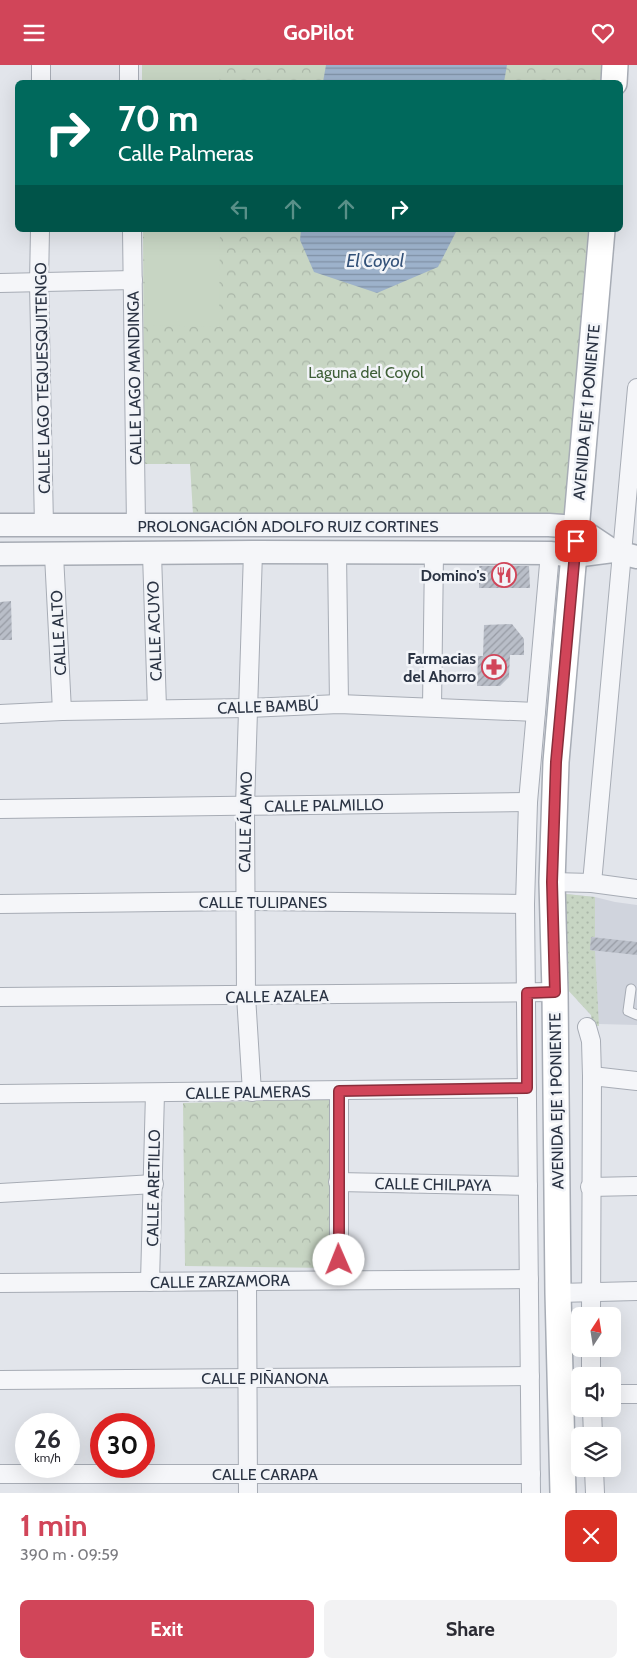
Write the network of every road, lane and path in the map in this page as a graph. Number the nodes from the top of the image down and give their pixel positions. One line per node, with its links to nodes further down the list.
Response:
1 (41, 65): 4 (street)
2 (129, 65): 5 (street)
3 (615, 65): 6 (main road)
4 (41, 80)
5 (129, 80)
6 (614, 80)
7 (40, 232): 12 (street, CALLE LAGO TEQUESQUITENGO)
8 (132, 232): 10 (street, CALLE LAGO MANDINGA)
9 (602, 232): 19 (main road, AVENIDA EJE 1 PONIENTE)
10 (133, 280): 12 (street); 16 (street, CALLE LAGO MANDINGA)
11 (0, 283): 12 (street)
12 (39, 283): 15 (street, CALLE LAGO TEQUESQUITENGO)
13 (637, 388): 26 (street)
14 (0, 525): 15 (street, PROLONGACIÓN ADOLFO RUIZ CORTINES)
15 (44, 525): 16 (street, PROLONGACIÓN ADOLFO RUIZ CORTINES)
16 (136, 526): 17 (street, PROLONGACIÓN ADOLFO RUIZ CORTINES)
17 (274, 526): 18 (street, PROLONGACIÓN ADOLFO RUIZ CORTINES); 20 (street)
18 (419, 526): 19 (street, PROLONGACIÓN ADOLFO RUIZ CORTINES); 22 (street)
19 (577, 527): 26 (street); 28 (main road, AVENIDA EJE 1 PONIENTE)
20 (264, 552): 21 (street, PROLONGACIÓN ADOLFO RUIZ CORTINES); 25 (street, PROLONGACIÓN ADOLFO RUIZ CORTINES); 32 (street, CALLE ÁLAMO)
21 (337, 553): 22 (street, PROLONGACIÓN ADOLFO RUIZ CORTINES); 29 (street)
22 (428, 553): 23 (street, PROLONGACIÓN ADOLFO RUIZ CORTINES); 30 (street)
23 (550, 553): 28 (street, PROLONGACIÓN ADOLFO RUIZ CORTINES); 34 (street, AVENIDA EJE 1 PONIENTE)
24 (0, 554): 27 (street, PROLONGACIÓN ADOLFO RUIZ CORTINES)
25 (152, 554): 27 (street, PROLONGACIÓN ADOLFO RUIZ CORTINES); 31 (street, CALLE ACUYO)
26 (624, 554): 28 (street, PROLONGACIÓN ADOLFO RUIZ CORTINES); 40 (street)
27 (54, 555): 33 (street, CALLE ALTO)
28 (574, 556): 39 (main road, AVENIDA EJE 1 PONIENTE)
29 (339, 704): 30 (street, CALLE BAMBÚ); 32 (street, CALLE BAMBÚ)
30 (432, 707): 34 (street, CALLE BAMBÚ)
31 (157, 708): 32 (street, CALLE BAMBÚ); 33 (street, CALLE BAMBÚ)
32 (247, 708): 37 (street, CALLE ÁLAMO)
33 (62, 711): 35 (street, CALLE BAMBÚ)
34 (536, 712): 36 (street, AVENIDA EJE 1 PONIENTE)
35 (0, 714)
36 (528, 802): 37 (street, CALLE PALMILLO); 44 (street, AVENIDA EJE 1 PONIENTE)
37 (245, 806): 38 (street, CALLE PALMILLO); 42 (street, CALLE ÁLAMO)
38 (0, 809)
39 (552, 882): 40 (street); 46 (main road, AVENIDA EJE 1 PONIENTE)
40 (592, 883): 41 (street)
41 (637, 889)
42 (244, 901): 43 (street, CALLE TULIPANES); 44 (street, CALLE TULIPANES); 48 (street, CALLE ÁLAMO)
43 (0, 904)
44 (525, 904): 47 (street, AVENIDA EJE 1 PONIENTE)
45 (630, 989): 50 (lane)
46 (555, 992): 47 (street, CALLE AZALEA); 72 (main road, AVENIDA EJE 1 PONIENTE)
47 (527, 993): 48 (street, CALLE AZALEA); 54 (street, AVENIDA EJE 1 PONIENTE)
48 (246, 996): 49 (street, CALLE AZALEA); 56 (street, CALLE ÁLAMO)
49 (0, 997)
50 (637, 1015)
51 (587, 1027): 52 (street, AVENIDA EJE 1 PONIENTE)
52 (592, 1076): 53 (street); 63 (street, AVENIDA EJE 1 PONIENTE)
53 (637, 1081)
54 (527, 1088): 55 (street, CALLE PALMERAS); 61 (street, AVENIDA EJE 1 PONIENTE)
55 (339, 1091): 56 (street, CALLE PALMERAS); 59 (street)
56 (252, 1092): 57 (street, CALLE PALMERAS)
57 (154, 1093): 58 (street, CALLE PALMERAS); 60 (street, CALLE ARETILLO)
58 (0, 1094)
59 (338, 1182): 61 (street, CALLE CHILPAYA); 66 (street)
60 (154, 1184): 64 (street); 68 (street, CALLE ARETILLO)
61 (528, 1186): 65 (street, AVENIDA EJE 1 PONIENTE)
62 (637, 1186): 63 (street)
63 (590, 1187): 71 (street, AVENIDA EJE 1 PONIENTE)
64 (0, 1193)
65 (529, 1279): 66 (street, CALLE ZARZAMORA); 74 (street, AVENIDA EJE 1 PONIENTE)
66 (339, 1280): 67 (street, CALLE ZARZAMORA)
67 (247, 1281): 68 (street, CALLE ZARZAMORA); 75 (street)
68 (150, 1282): 69 (street, CALLE ZARZAMORA)
69 (0, 1283)
70 (637, 1291): 71 (street)
71 (590, 1292): 72 (street); 73 (street, AVENIDA EJE 1 PONIENTE)
72 (558, 1293): 85 (main road, AVENIDA EJE 1 PONIENTE)
73 (591, 1307)
74 (530, 1376): 75 (street, CALLE PIÑANONA); 81 (street, AVENIDA EJE 1 PONIENTE)
75 (247, 1378): 76 (street, CALLE PIÑANONA); 80 (street)
76 (0, 1380)
77 (621, 1394): 78 (street)
78 (637, 1395)
79 (0, 1474): 80 (street, CALLE CARAPA)
80 (248, 1474): 81 (street, CALLE CARAPA); 83 (street)
81 (531, 1474): 84 (street, AVENIDA EJE 1 PONIENTE)
82 (594, 1477): 86 (street)
83 (248, 1493)
84 (531, 1493)
85 (563, 1493)
86 (595, 1493)

